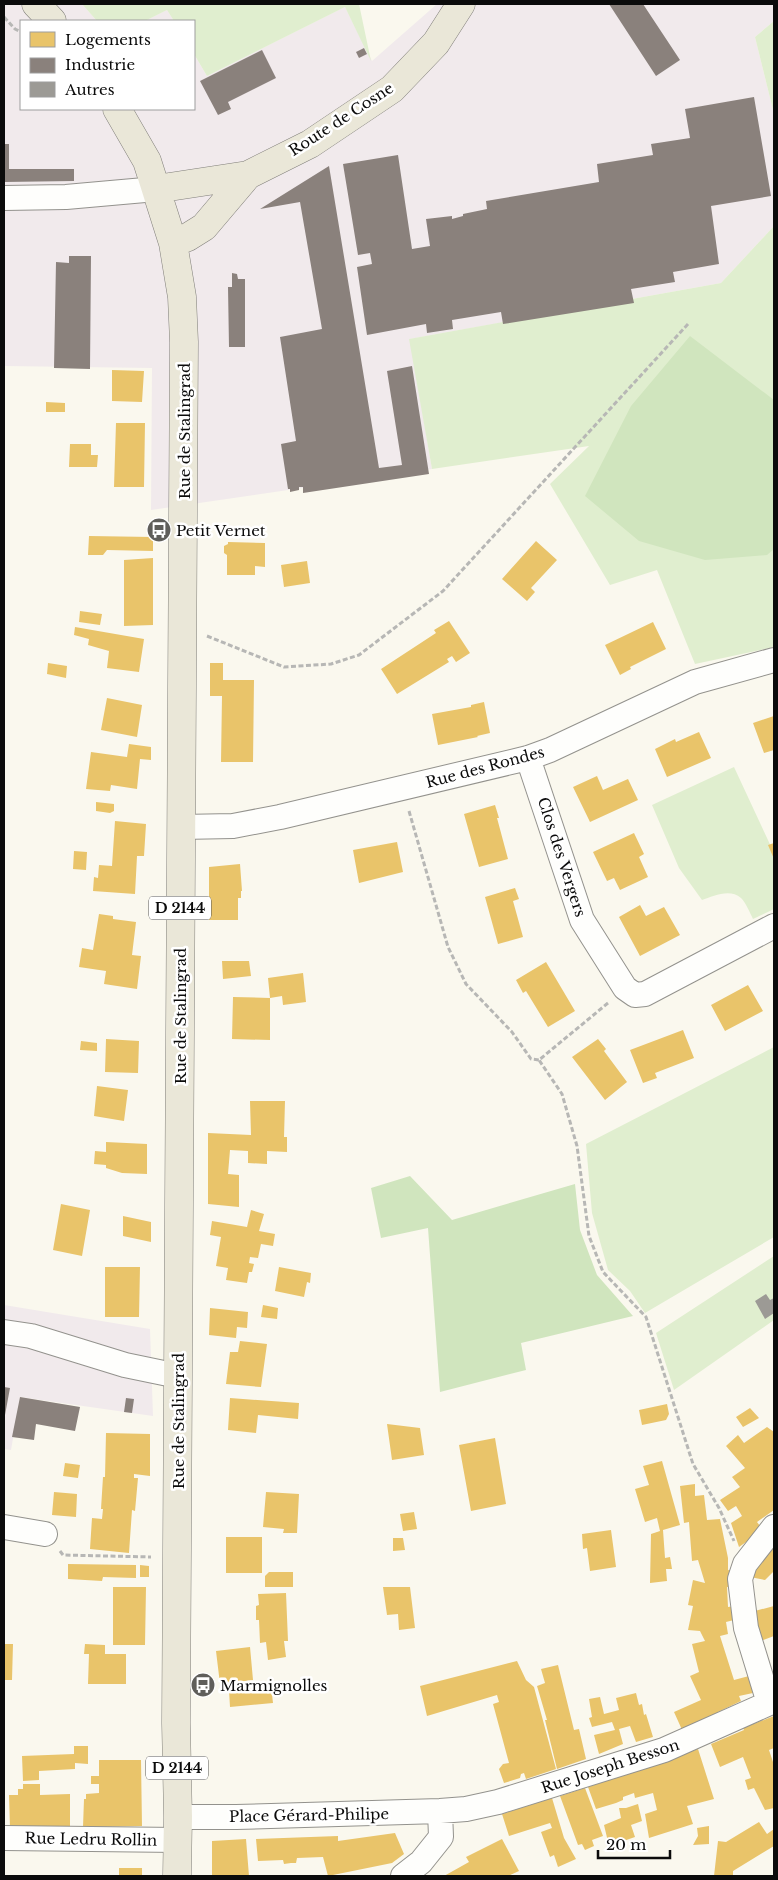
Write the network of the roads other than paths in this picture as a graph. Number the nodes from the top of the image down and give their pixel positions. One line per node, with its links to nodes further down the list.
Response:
1 (36, 4): 3 (main road)
2 (461, 4): 5 (main road, Route de Cosne)
3 (51, 20)
4 (118, 110): 6 (main road, Rue de Stalingrad / D 2144)
5 (248, 175): 6 (main road, Route de Cosne); 8 (main road, Route de Cosne)
6 (156, 189): 7 (street); 8 (main road, Rue de Stalingrad / D 2144)
7 (4, 198)
8 (173, 243): 11 (main road, Rue de Stalingrad / D 2144)
9 (774, 660): 10 (street, Rue des Rondes)
10 (528, 758): 11 (street, Rue des Rondes); 12 (street, Clos des Vergers)
11 (181, 827): 14 (main road, Rue de Stalingrad / D 2144)
12 (774, 926)
13 (4, 1332): 14 (street)
14 (178, 1376): 20 (main road, Rue de Stalingrad / D 2144)
15 (4, 1527): 17 (street)
16 (774, 1527): 18 (street)
17 (45, 1534)
18 (772, 1702): 19 (street, Rue Joseph Besson)
19 (440, 1811): 20 (street, Place Gérard-Philipe); 23 (street)
20 (178, 1828): 21 (street, Rue Ledru Rollin); 22 (main road, Rue de Stalingrad / D 2144)
21 (4, 1838)
22 (177, 1876)
23 (403, 1876)

